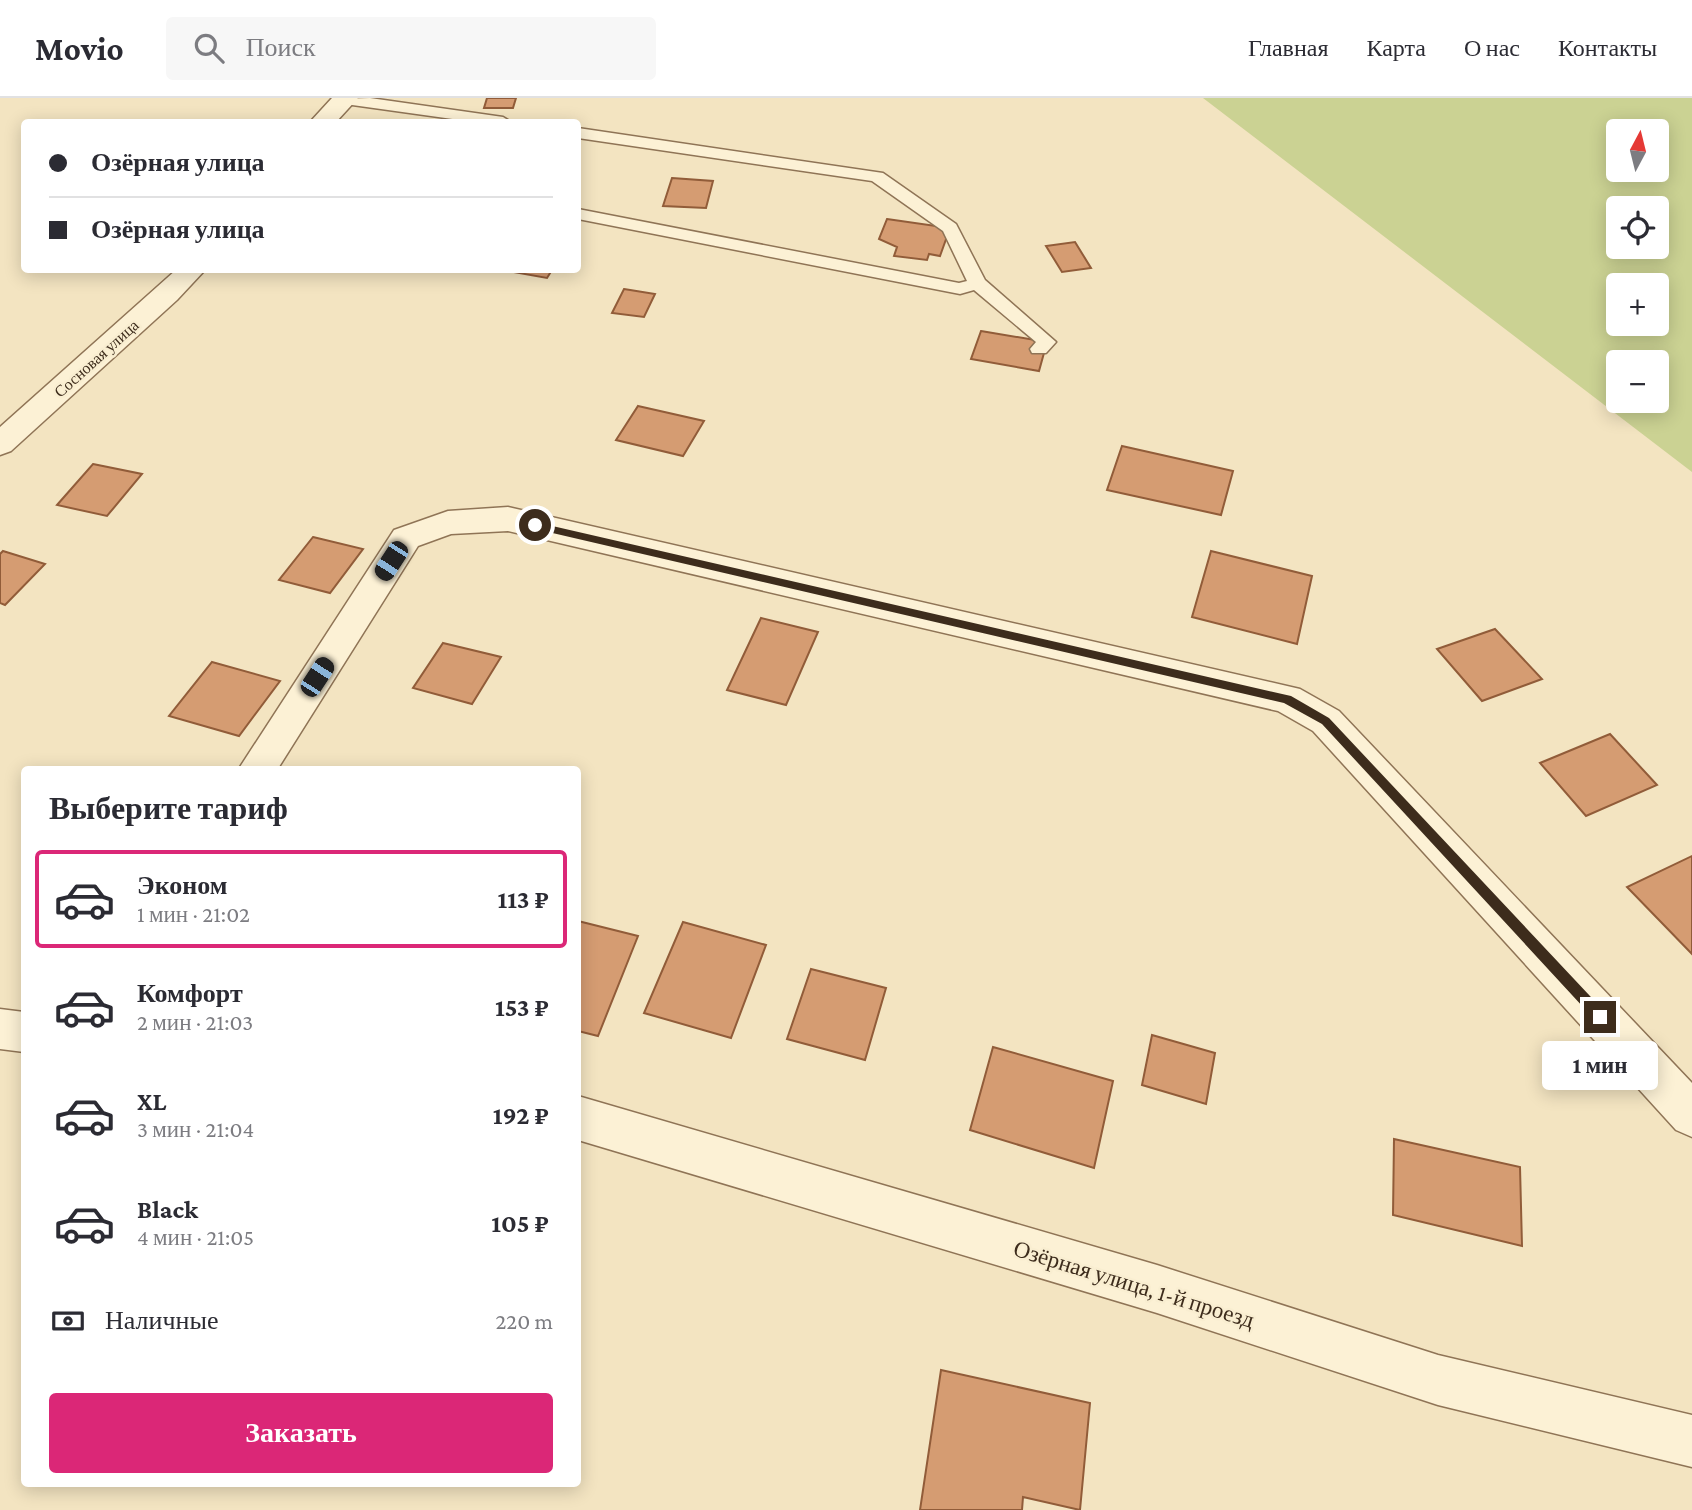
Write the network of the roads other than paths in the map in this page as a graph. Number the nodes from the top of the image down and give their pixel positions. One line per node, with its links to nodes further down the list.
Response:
1 (345, 99): 2 (street); 3 (lane)
2 (325, 119)
3 (482, 119)
4 (581, 133): 7 (lane)
5 (581, 215): 7 (lane)
6 (188, 273): 9 (street, Сосновая улица)
7 (977, 283): 8 (lane)
8 (1039, 349)
9 (0, 444)
10 (260, 766): 13 (street)
11 (0, 1029): 12 (street)
12 (21, 1032)
13 (1692, 1115)
14 (581, 1119): 15 (street, Озёрная улица, 1-й проезд)
15 (1692, 1440)

